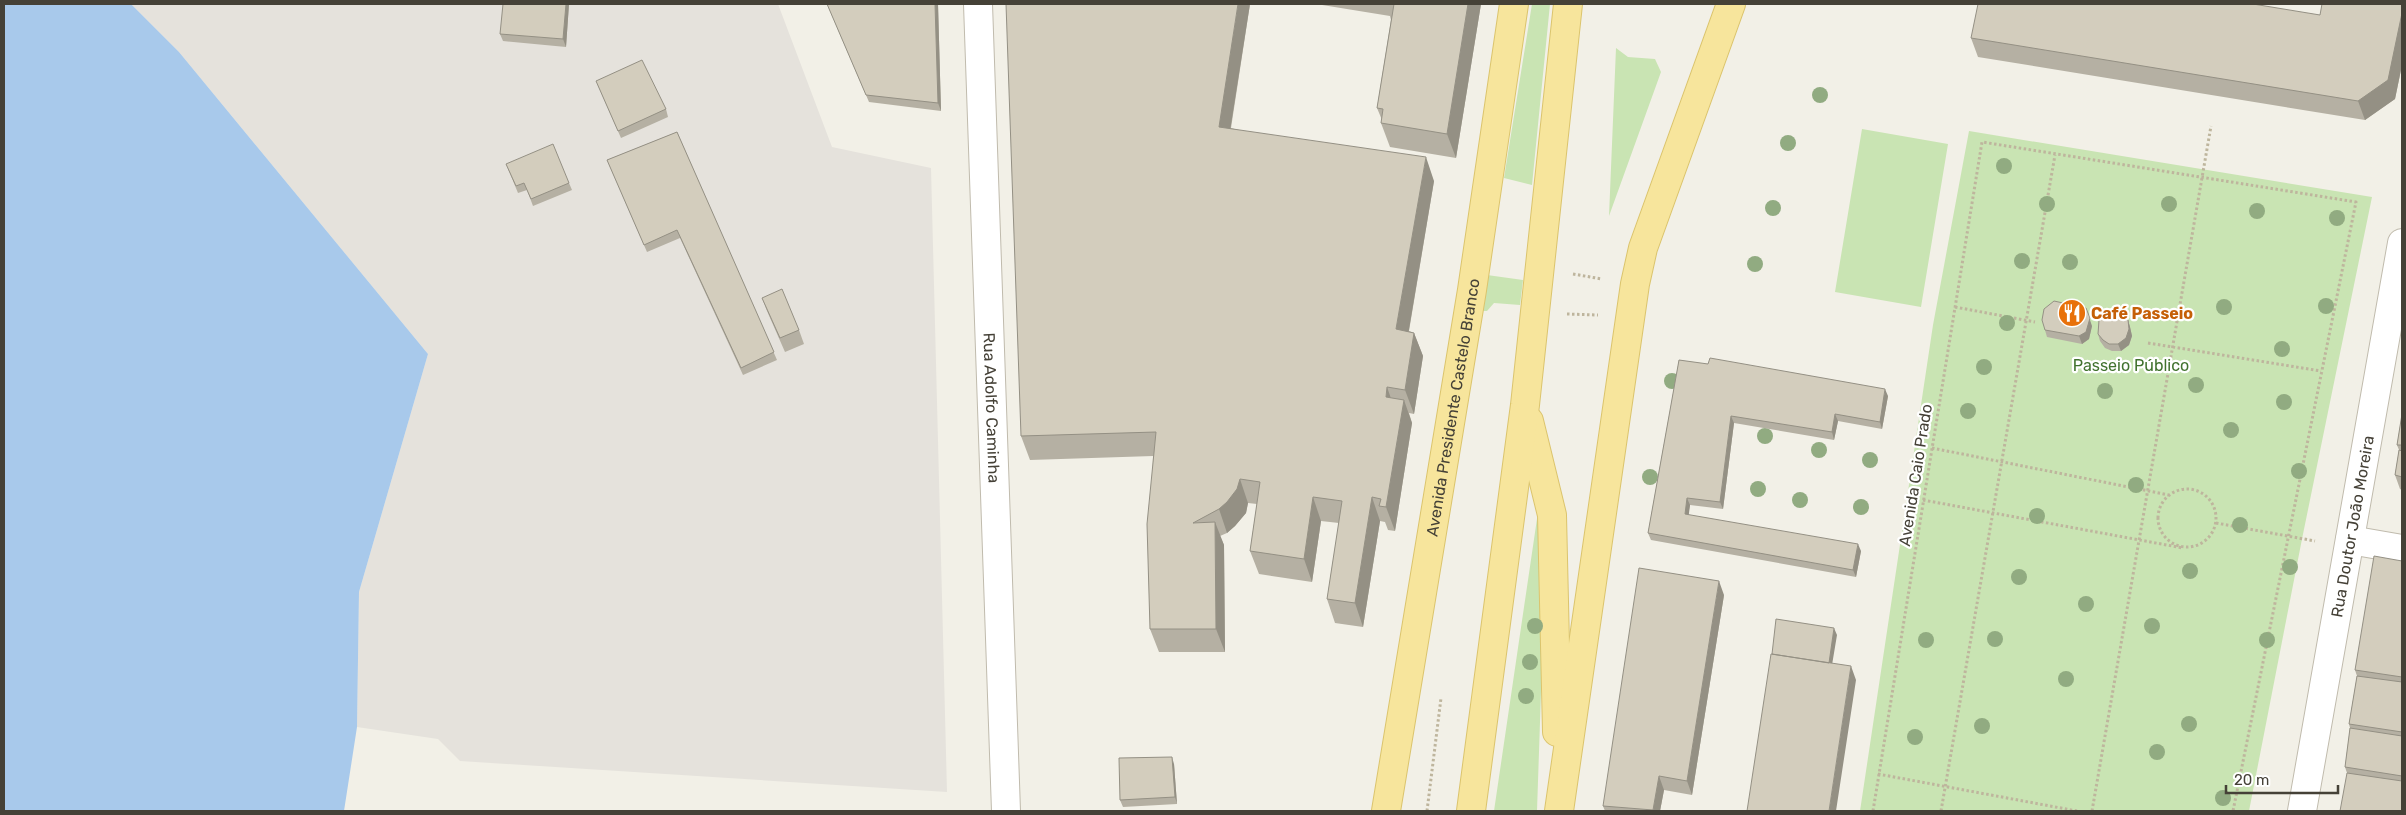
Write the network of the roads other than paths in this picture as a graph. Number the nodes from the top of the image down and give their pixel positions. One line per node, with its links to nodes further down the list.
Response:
1 (978, 4): 9 (street, Rua Adolfo Caminha)
2 (1514, 4): 10 (main road, Avenida Presidente Castelo Branco)
3 (1568, 4): 6 (main road)
4 (1731, 4): 12 (main road)
5 (2402, 243): 7 (street, Rua Doutor João Moreira)
6 (1525, 406): 11 (main road); 12 (main road)
7 (2349, 543): 8 (street); 13 (street, Rua Doutor João Moreira)
8 (2402, 548)
9 (1006, 811)
10 (1386, 811)
11 (1471, 811)
12 (1559, 811)
13 (2302, 811)

